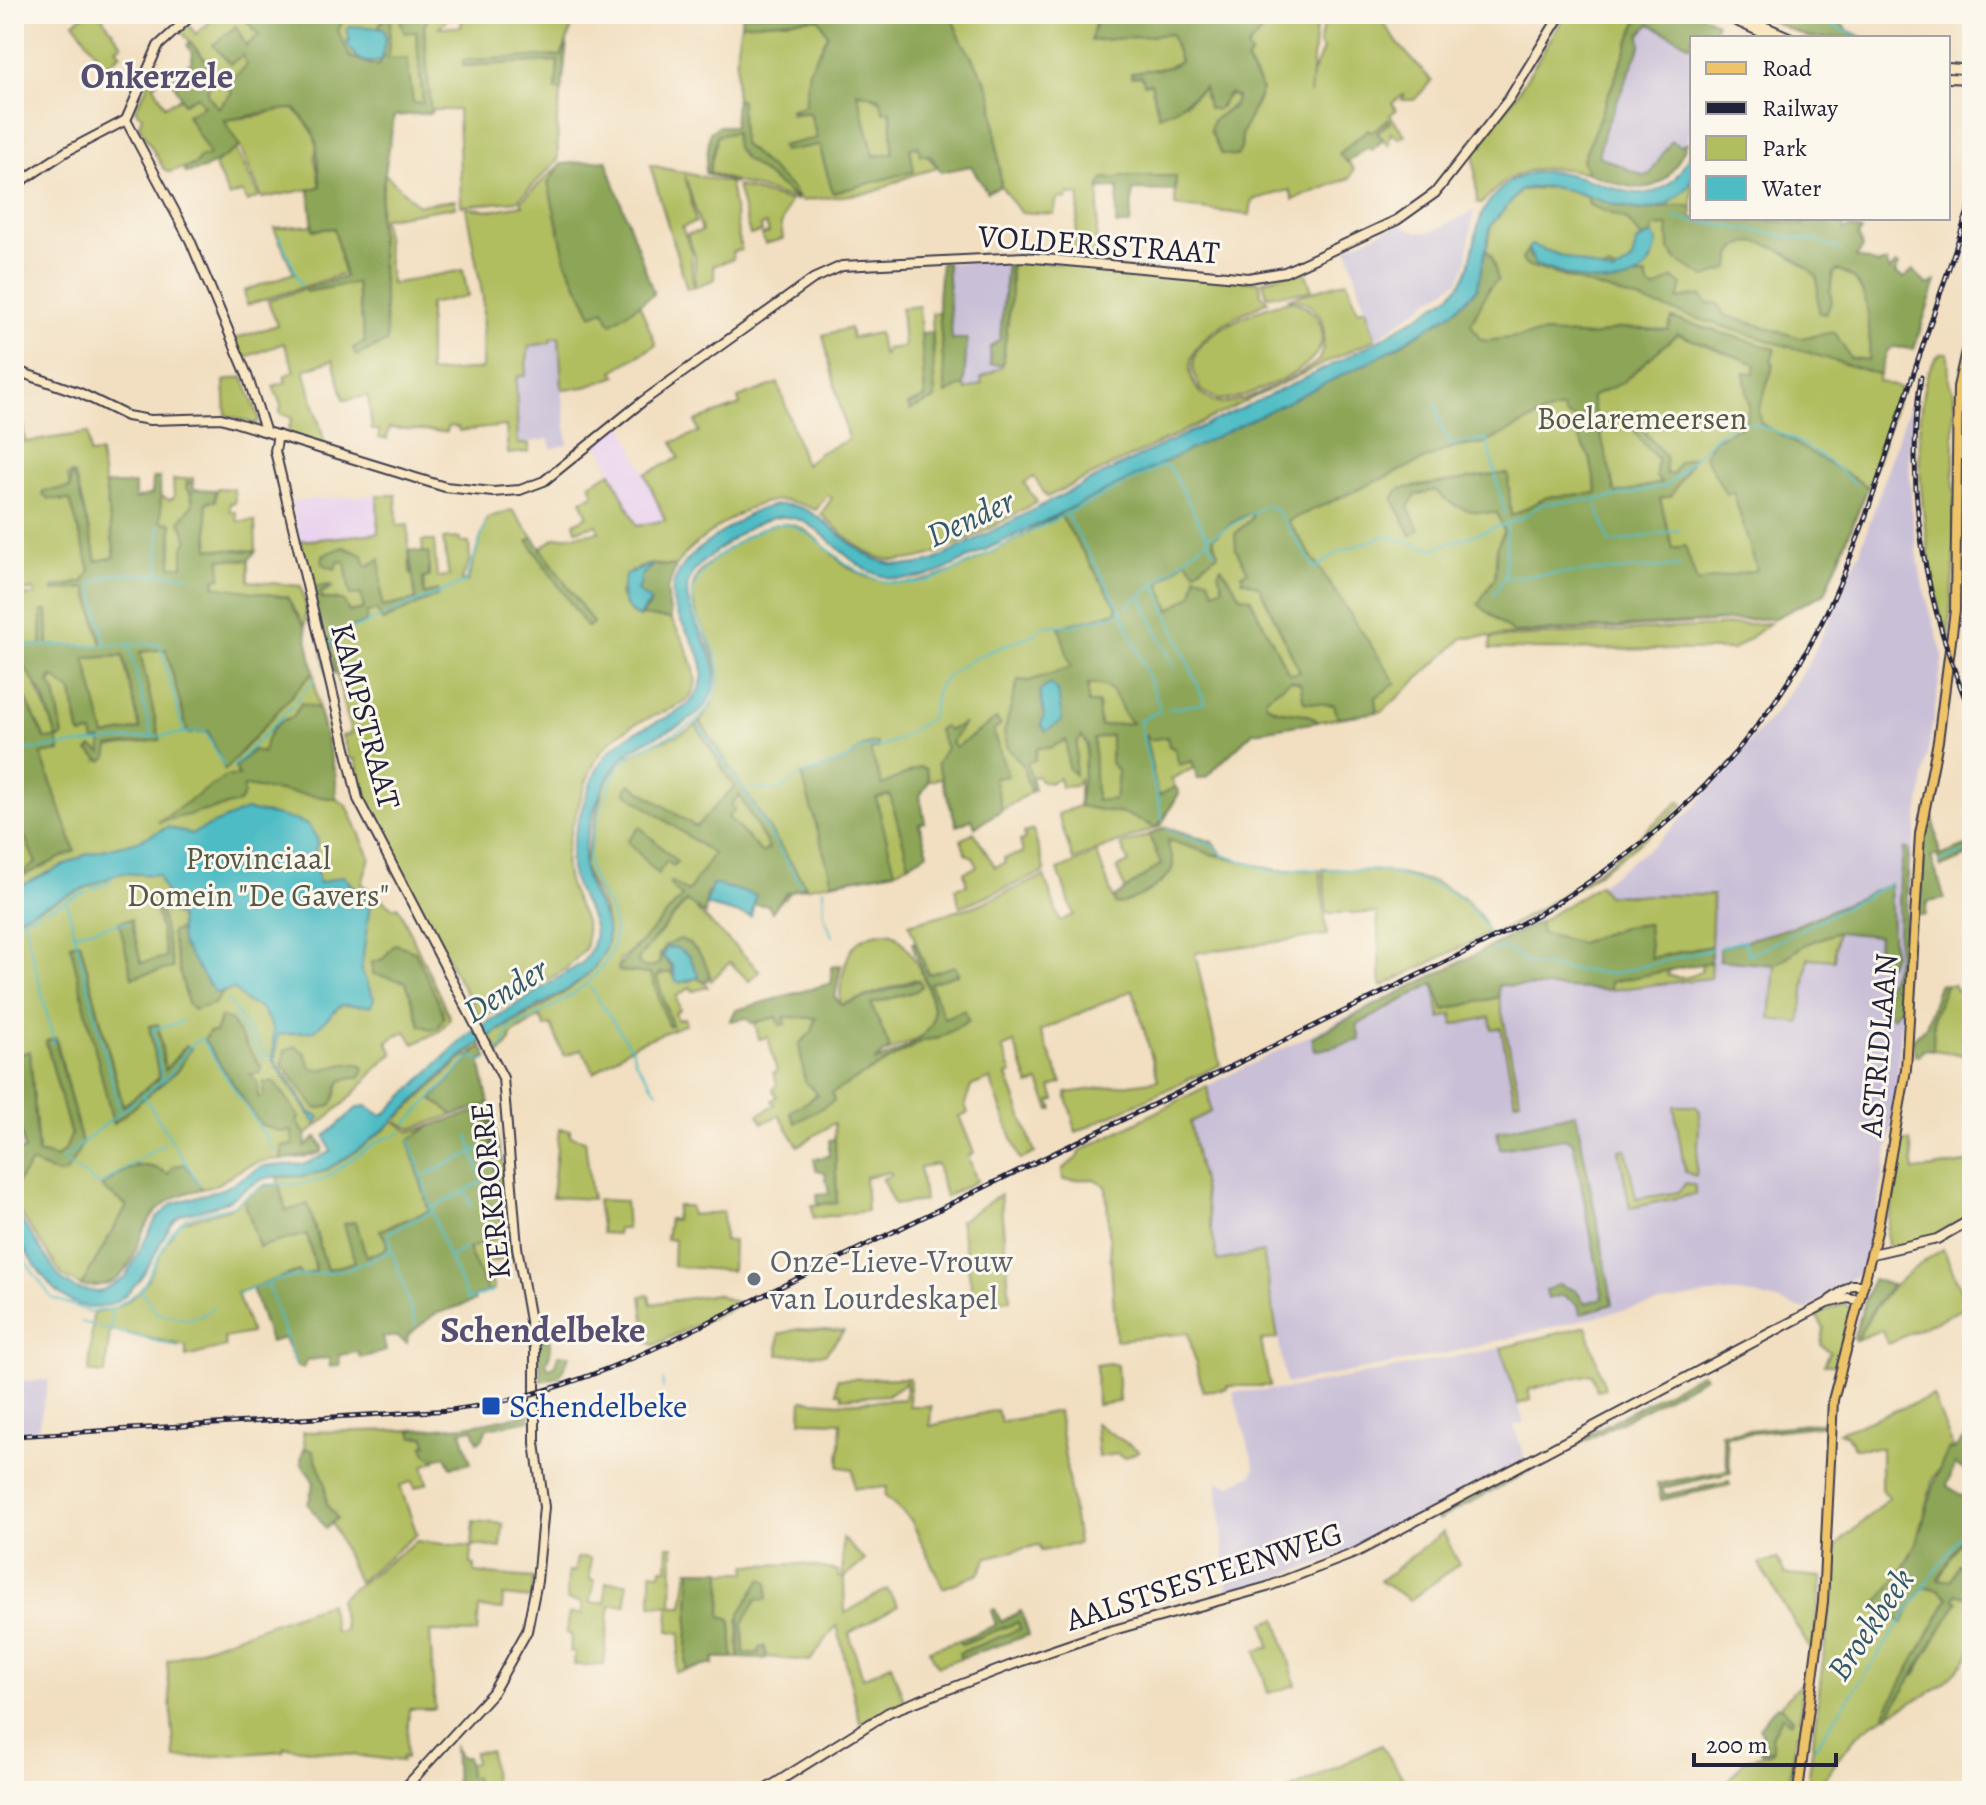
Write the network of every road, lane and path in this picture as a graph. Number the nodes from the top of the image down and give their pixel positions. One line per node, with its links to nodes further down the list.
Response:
1 (193, 14): 12 (street)
2 (1561, 14): 17 (street, VOLDERSSTRAAT)
3 (1721, 14): 5 (street)
4 (1736, 14): 5 (street)
5 (1758, 28): 6 (street); 7 (street)
6 (1771, 36)
7 (1784, 36)
8 (1950, 68): 9 (street)
9 (1972, 70)
10 (1950, 78): 11 (street)
11 (1972, 79)
12 (126, 120): 13 (street); 16 (street)
13 (14, 186)
14 (1972, 324): 20 (main road, ASTRIDLAAN)
15 (14, 370): 16 (street, VOLDERSSTRAAT)
16 (265, 430): 17 (street, VOLDERSSTRAAT)
17 (278, 435): 18 (street, KAMPSTRAAT)
18 (482, 1034): 24 (street, KERKBORRE)
19 (1972, 1219): 20 (street)
20 (1872, 1254): 21 (main road, ASTRIDLAAN)
21 (1863, 1285): 22 (main road, ASTRIDLAAN); 23 (street, AALSTSESTEENWEG)
22 (1859, 1300): 23 (street, AALSTSESTEENWEG); 26 (main road, ASTRIDLAAN)
23 (1827, 1303): 25 (street, AALSTSESTEENWEG)
24 (402, 1791)
25 (763, 1791)
26 (1798, 1791)

